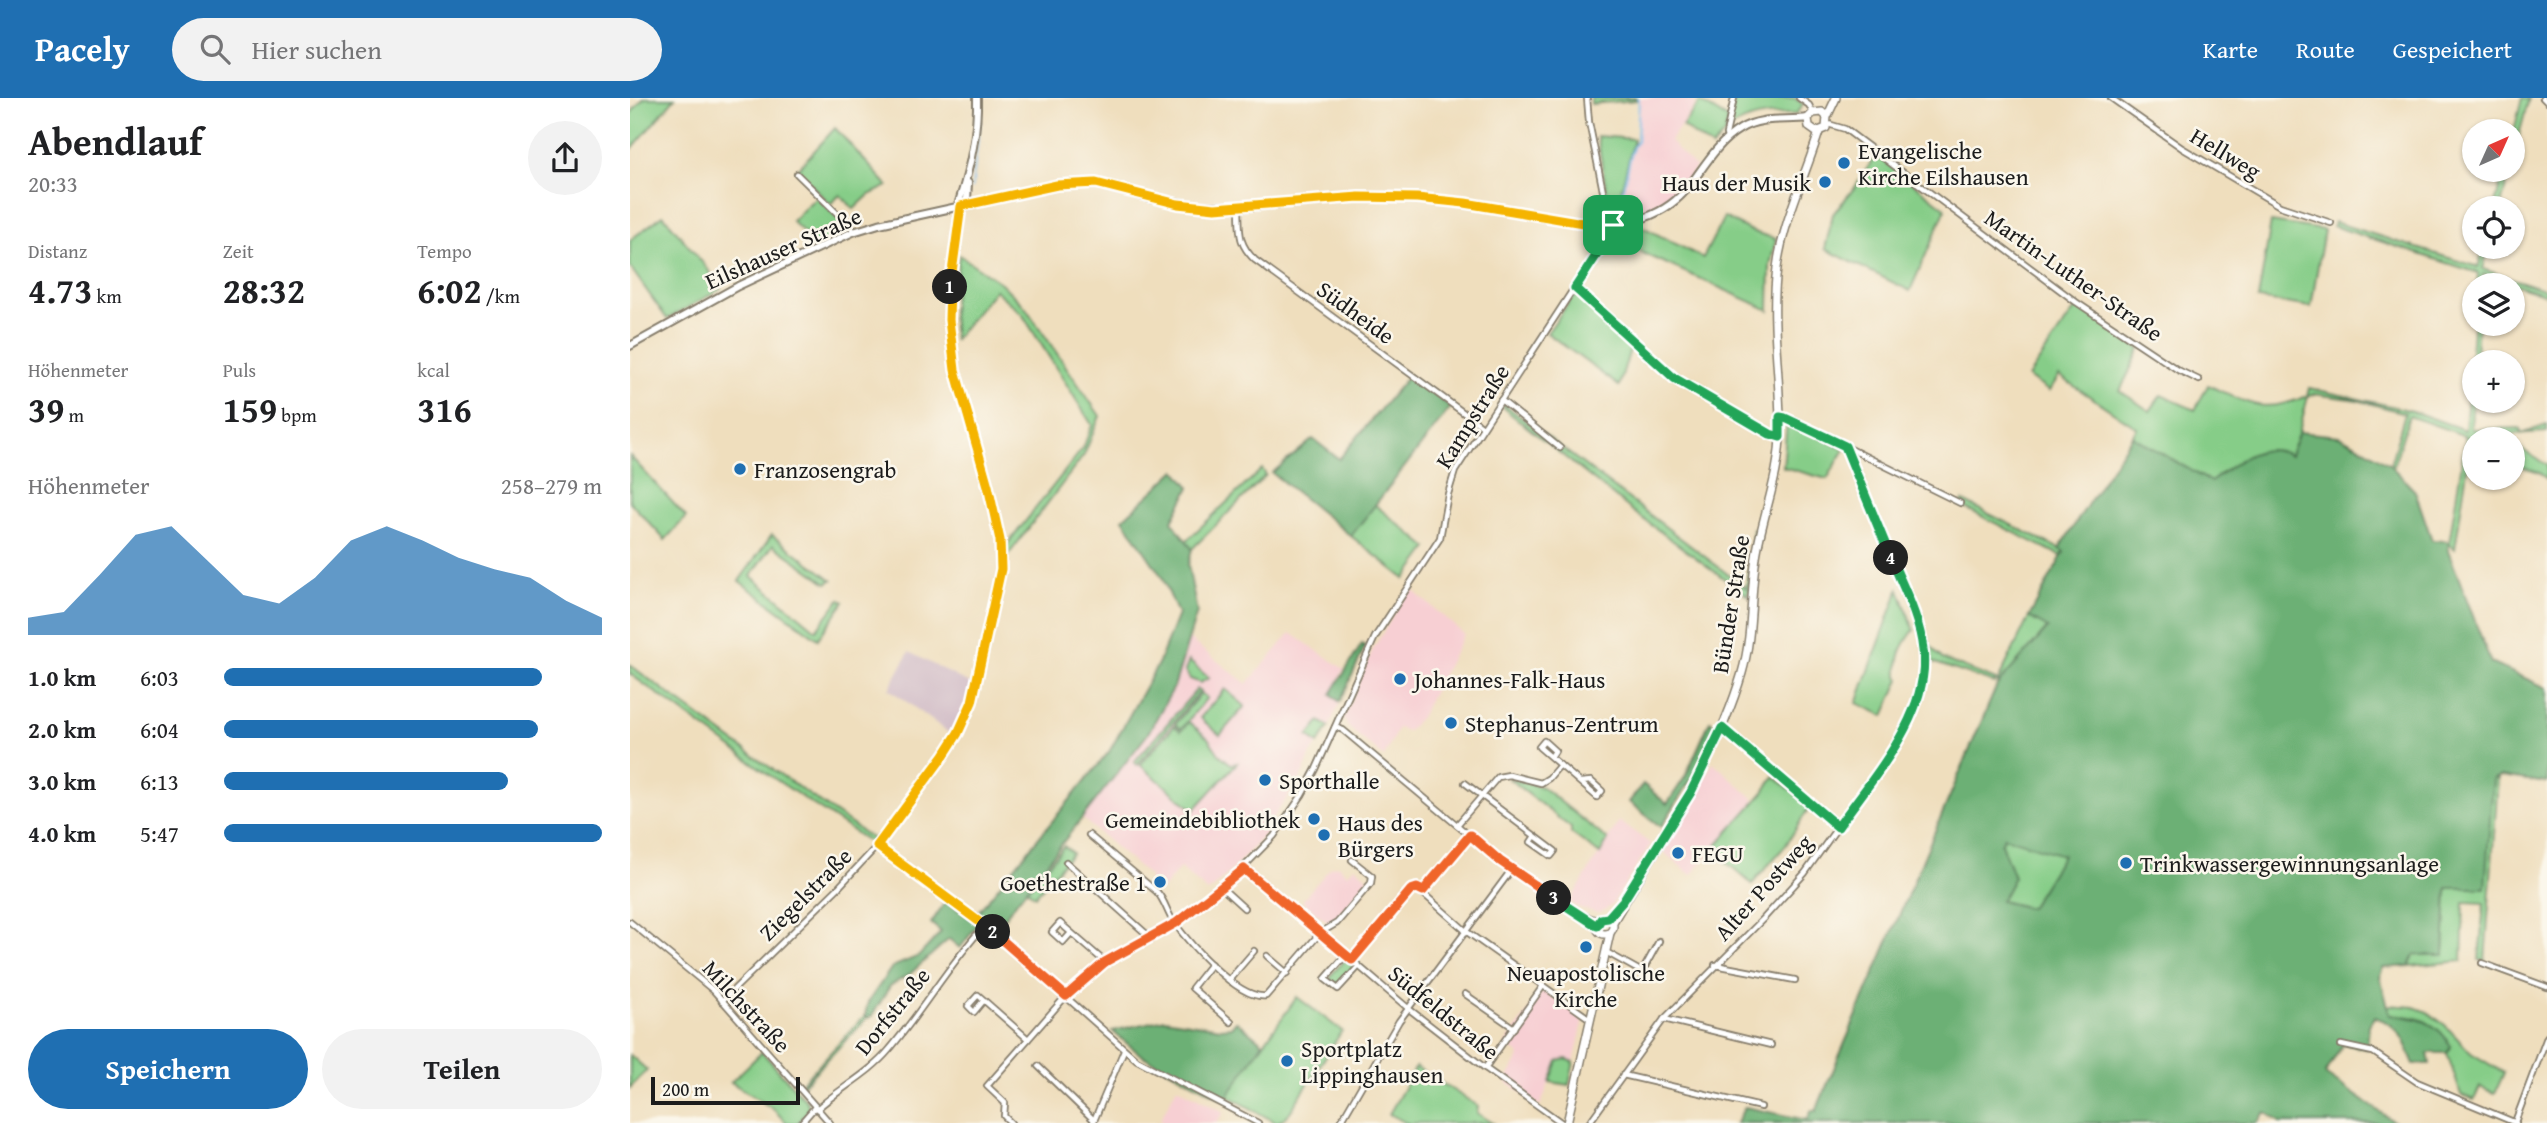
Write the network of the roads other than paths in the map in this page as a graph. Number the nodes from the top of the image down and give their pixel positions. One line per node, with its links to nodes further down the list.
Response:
1 (977, 98): 13 (street)
2 (1587, 98): 15 (street)
3 (1734, 98): 11 (street)
4 (1799, 98): 10 (street)
5 (1835, 98): 9 (main road)
6 (2111, 98): 16 (street, Hellweg)
7 (2543, 98): 8 (street)
8 (2547, 102)
9 (1826, 118): 10 (main road); 10 (main road); 23 (street, Martin-Luther-Straße)
10 (1812, 124): 11 (street); 25 (main road, Bünder Straße)
11 (1727, 138): 18 (street, Eilshauser Straße)
12 (797, 174): 19 (street)
13 (961, 206): 14 (street, Eilshauser Straße); 19 (street, Eilshauser Straße); 43 (street, Ziegelstraße)
14 (1239, 207): 17 (street, Eilshauser Straße); 26 (street, Südheide)
15 (1607, 211): 17 (street); 18 (street)
16 (2331, 223)
17 (1604, 225): 18 (street, Eilshauser Straße); 20 (street)
18 (1613, 225): 20 (street, Kampstraße)
19 (853, 232): 22 (street, Eilshauser Straße)
20 (1604, 244): 21 (street, Kampstraße)
21 (1575, 288): 24 (street, Kampstraße); 27 (street)
22 (630, 345)
23 (2199, 380)
24 (1501, 400): 26 (street, Kampstraße); 29 (street)
25 (1780, 415): 27 (main road, Bünder Straße); 28 (street)
26 (1483, 427): 31 (street, Kampstraße)
27 (1780, 437): 32 (main road, Bünder Straße)
28 (1845, 446): 30 (street); 39 (street, Alter Postweg)
29 (1560, 448)
30 (1960, 503)
31 (1335, 727): 38 (street); 46 (street, Kampstraße)
32 (1722, 728): 39 (street); 51 (main road, Bünder Straße)
33 (1551, 757): 34 (street)
34 (1560, 765): 35 (street); 37 (street)
35 (1581, 782): 35 (street)
36 (1465, 783): 37 (street)
37 (1481, 797): 38 (street); 42 (street)
38 (1457, 825): 41 (street)
39 (1838, 827): 71 (street, Alter Postweg)
40 (1089, 835): 53 (street)
41 (1470, 835): 47 (street); 49 (street)
42 (1535, 836): 42 (street)
43 (877, 846): 55 (street); 79 (street, Ziegelstraße)
44 (1352, 860): 58 (street)
45 (1066, 862): 60 (street)
46 (1244, 869): 48 (street, Kampstraße); 58 (street, Südfeldstraße)
47 (1513, 869): 54 (street); 56 (street)
48 (1222, 888): 50 (street); 53 (street, Kampstraße)
49 (1423, 891): 56 (street); 66 (street)
50 (1244, 908)
51 (1610, 920): 54 (main road); 59 (main road)
52 (630, 922): 79 (street, Milchstraße)
53 (1176, 923): 60 (street, Kampstraße); 69 (street)
54 (1598, 924): 59 (main road)
55 (985, 925): 78 (street); 95 (street, Dorfstraße)
56 (1467, 932): 75 (street); 81 (street)
57 (1071, 933): 67 (street)
58 (1320, 933): 64 (street, Südfeldstraße); 72 (street)
59 (1606, 933): 63 (main road)
60 (1152, 937): 67 (street, Kampstraße)
61 (1658, 941): 63 (street)
62 (1254, 951): 73 (street)
63 (1605, 952): 82 (main road)
64 (1346, 955): 66 (street, Südfeldstraße); 70 (street)
65 (1268, 957): 72 (street)
66 (1352, 960): 70 (street, Südfeldstraße)
67 (1105, 962): 78 (street, Kampstraße)
68 (2482, 963): 76 (street)
69 (1212, 964): 73 (street); 84 (street)
70 (1359, 965): 81 (street, Südfeldstraße)
71 (1715, 965): 74 (street); 83 (street, Alter Postweg)
72 (1287, 973): 73 (street)
73 (1229, 980)
74 (1795, 980)
75 (1543, 986): 82 (street); 85 (street)
76 (2547, 987)
77 (1465, 994): 85 (street)
78 (1066, 996): 87 (street, Kampstraße); 90 (street)
79 (722, 1000): 95 (street, Milchstraße)
80 (984, 1000): 87 (street)
81 (1409, 1009): 92 (street, Südfeldstraße); 101 (street)
82 (1590, 1018): 102 (main road)
83 (1664, 1019): 88 (street); 93 (street, Alter Postweg)
84 (1231, 1022)
85 (1514, 1028): 92 (street)
86 (2547, 1037): 104 (street)
87 (1028, 1039): 99 (street, Kampstraße)
88 (1771, 1045)
89 (2341, 1045): 104 (street)
90 (1124, 1049): 96 (street); 100 (street)
91 (1038, 1066): 96 (street)
92 (1485, 1068): 102 (street, Südfeldstraße)
93 (1623, 1075): 94 (street); 103 (street, Alter Postweg)
94 (1761, 1107)
95 (816, 1108): 97 (street, Dorfstraße); 98 (street, Milchstraße)
96 (1093, 1121)
97 (801, 1123)
98 (830, 1123)
99 (1012, 1123)
100 (1258, 1123)
101 (1340, 1123)
102 (1565, 1123)
103 (1589, 1123)
104 (2515, 1123)

